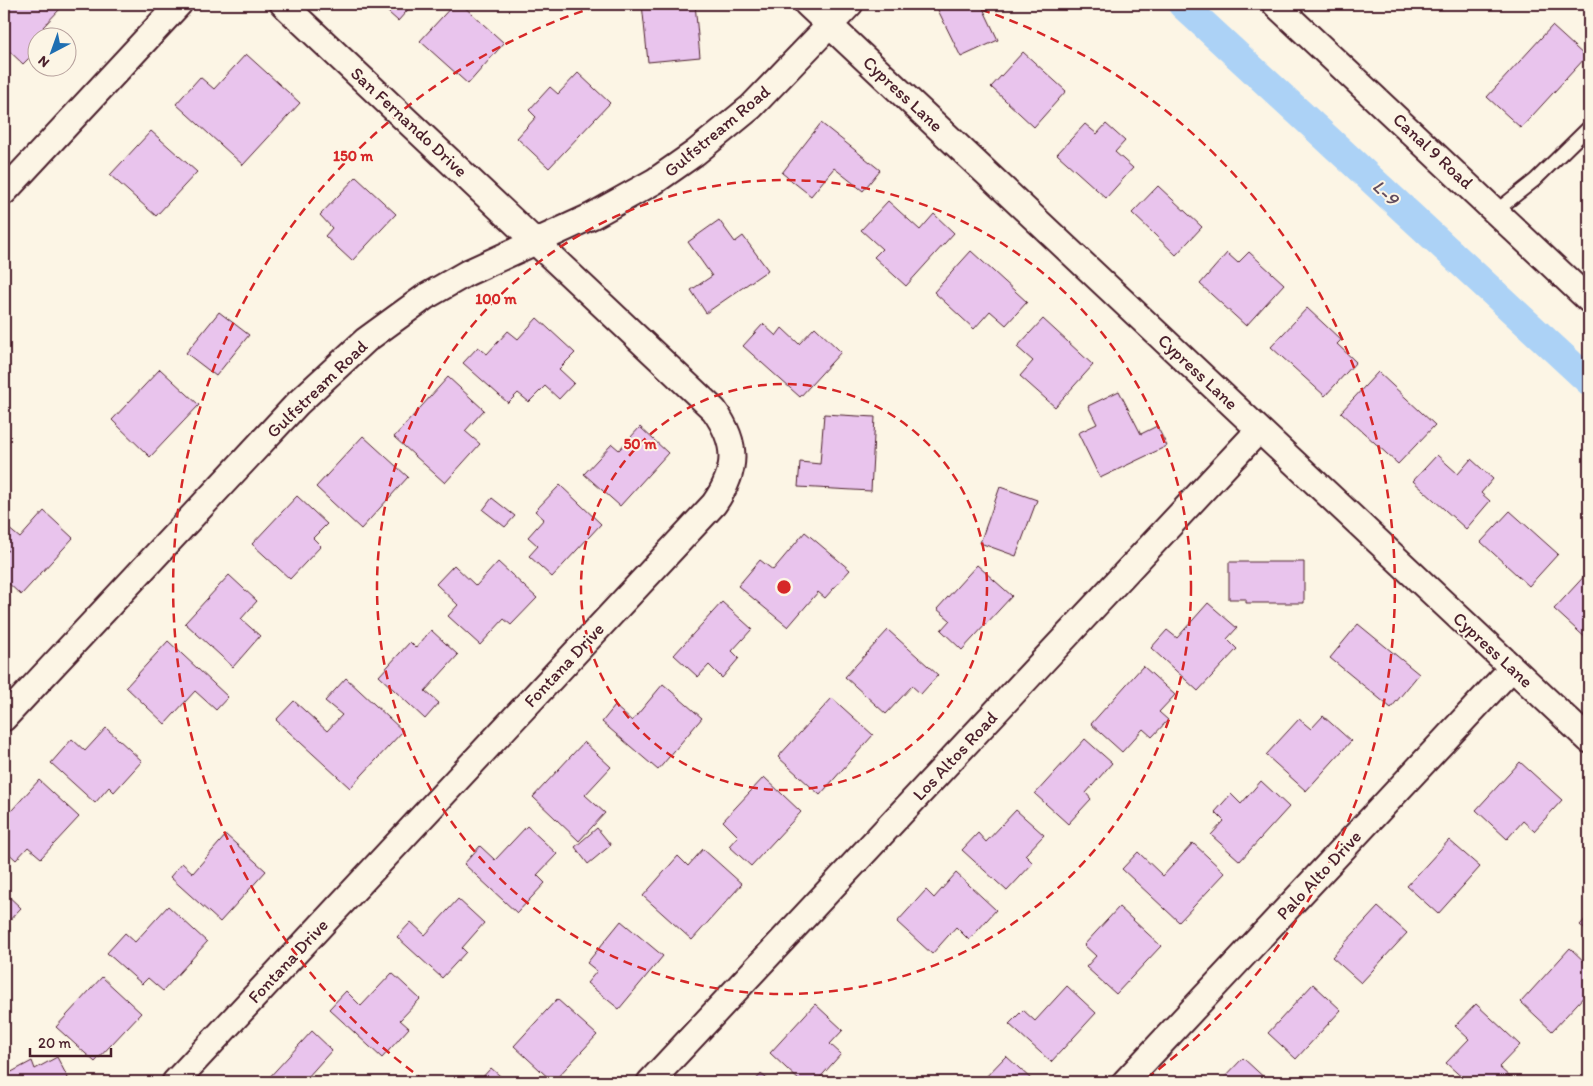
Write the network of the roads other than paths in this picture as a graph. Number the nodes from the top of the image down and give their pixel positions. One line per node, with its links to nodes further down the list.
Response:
1 (179, 4): 8 (street)
2 (283, 4): 10 (street, San Fernando Drive)
3 (807, 4): 6 (street, Cypress Lane)
4 (850, 4): 6 (street, Gulfstream Road)
5 (1275, 4): 9 (street, Canal 9 Road)
6 (830, 25): 10 (street, Gulfstream Road); 12 (street, Cypress Lane)
7 (1589, 127): 9 (lane)
8 (4, 192)
9 (1496, 211): 11 (street, Canal 9 Road)
10 (535, 241): 14 (street, Gulfstream Road); 16 (street, Fontana Drive)
11 (1589, 300)
12 (1259, 430): 13 (street, Cypress Lane); 17 (street, Los Altos Road)
13 (1512, 668): 15 (street, Cypress Lane); 18 (street, Palo Alto Drive)
14 (4, 718)
15 (1589, 740)
16 (175, 1082)
17 (650, 1082)
18 (1125, 1082)

